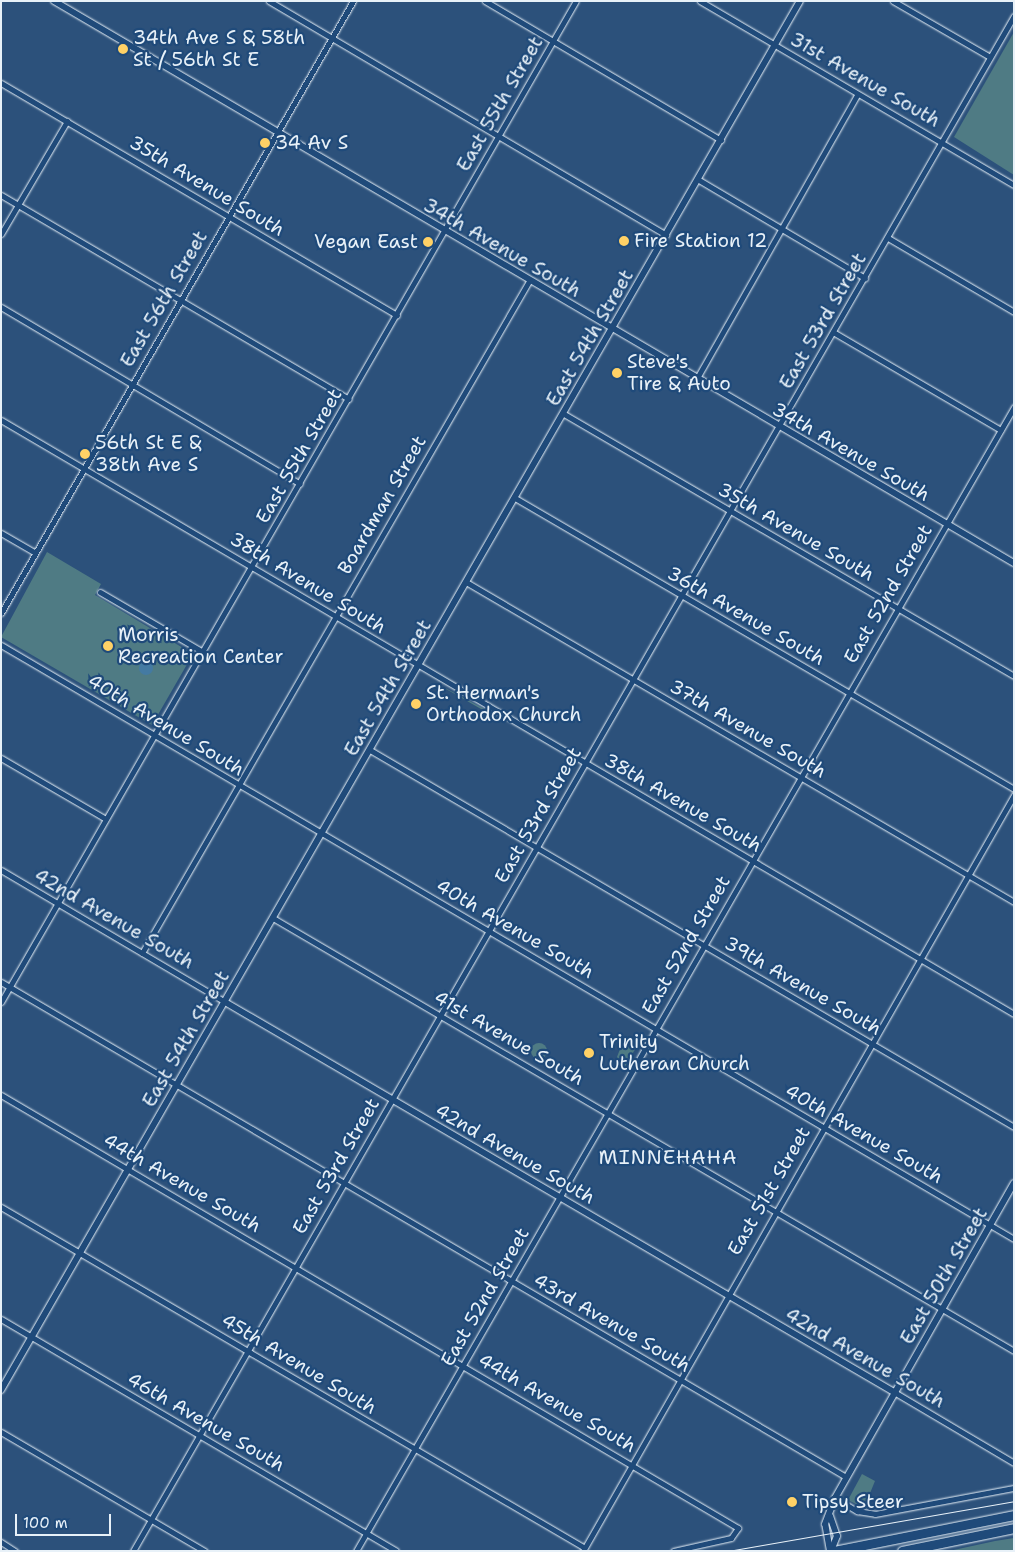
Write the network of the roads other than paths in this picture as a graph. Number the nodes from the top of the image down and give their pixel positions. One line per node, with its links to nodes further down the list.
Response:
1 (54, 1): 17 (street, 34th Avenue South)
2 (269, 1): 10 (street)
3 (353, 1): 10 (street, East 56th Street)
4 (485, 1): 11 (street)
5 (576, 1): 11 (street, East 55th Street)
6 (700, 1): 12 (street, 31st Avenue South)
7 (800, 1): 12 (street, East 54th Street)
8 (893, 1): 13 (street)
9 (1014, 16): 13 (street, East 53rd Street)
10 (332, 38): 17 (street, East 56th Street); 18 (street)
11 (553, 41): 18 (street, East 55th Street); 19 (street)
12 (775, 46): 15 (street, 31st Avenue South); 19 (street, East 54th Street)
13 (990, 58): 20 (street, East 53rd Street)
14 (1, 83): 16 (street, 35th Avenue South)
15 (858, 94): 20 (street, 31st Avenue South); 26 (street)
16 (67, 121): 24 (street); 25 (street, 35th Avenue South)
17 (277, 133): 25 (street, East 56th Street); 27 (street, 34th Avenue South)
18 (499, 136): 27 (street, East 55th Street); 29 (street)
19 (721, 140): 21 (street, East 54th Street)
20 (942, 142): 22 (street, 31st Avenue South); 30 (street, East 53rd Street)
21 (698, 180): 26 (street); 29 (street, East 54th Street)
22 (1014, 185)
23 (1, 195): 24 (street)
24 (18, 205): 28 (street); 33 (street)
25 (229, 217): 33 (street, East 56th Street); 36 (street, 35th Avenue South)
26 (782, 229): 31 (street); 39 (street)
27 (444, 232): 32 (street, 34th Avenue South); 36 (street, East 55th Street)
28 (1, 234)
29 (666, 235): 37 (street, East 54th Street)
30 (888, 238): 31 (street, East 53rd Street); 35 (street)
31 (865, 278): 38 (street, East 53rd Street)
32 (529, 281): 37 (street, 34th Avenue South); 61 (street, Boardman Street)
33 (181, 301): 40 (street, East 56th Street); 41 (street)
34 (1, 307): 40 (street)
35 (1014, 312)
36 (397, 315): 41 (street, East 55th Street)
37 (612, 330): 39 (street, 34th Avenue South); 43 (street, East 54th Street)
38 (833, 332): 45 (street, East 53rd Street); 46 (street)
39 (697, 378): 45 (street, 34th Avenue South)
40 (132, 385): 47 (street, East 56th Street); 48 (street)
41 (349, 399): 48 (street, East 55th Street)
42 (1014, 407): 46 (street, East 52nd Street)
43 (564, 414): 49 (street, East 54th Street); 50 (street, 35th Avenue South)
44 (1, 420): 47 (street, 38th Avenue South)
45 (779, 427): 50 (street, East 53rd Street); 51 (street, 34th Avenue South)
46 (1001, 430): 51 (street, East 52nd Street)
47 (84, 469): 53 (street, East 56th Street); 55 (street, 38th Avenue South)
48 (300, 484): 55 (street, East 55th Street)
49 (515, 498): 56 (street, East 54th Street); 58 (street, 36th Avenue South)
50 (731, 511): 58 (street, East 53rd Street); 59 (street, 35th Avenue South)
51 (946, 525): 54 (street, 34th Avenue South); 59 (street, East 52nd Street)
52 (1, 533): 53 (street)
53 (35, 553): 60 (street, East 56th Street)
54 (1014, 563)
55 (252, 567): 61 (street, 38th Avenue South); 63 (street, East 55th Street)
56 (466, 582): 64 (street, East 54th Street); 66 (street, 37th Avenue South)
57 (100, 592): 63 (street)
58 (682, 596): 66 (street, East 53rd Street); 67 (street, 36th Avenue South)
59 (897, 608): 65 (street, 35th Avenue South); 67 (street, East 52nd Street)
60 (1, 612)
61 (334, 616): 64 (street, 38th Avenue South); 73 (street, Boardman Street)
62 (1, 645): 68 (street, 40th Avenue South)
63 (203, 652): 68 (street, East 55th Street)
64 (418, 666): 69 (street, East 54th Street); 71 (street, 38th Avenue South)
65 (1014, 676)
66 (633, 679): 71 (street, East 53rd Street); 72 (street, 37th Avenue South)
67 (848, 693): 72 (street, East 52nd Street); 74 (street, 36th Avenue South)
68 (154, 736): 73 (street, 40th Avenue South); 76 (street, East 55th Street)
69 (370, 750): 77 (street, East 54th Street); 78 (street, 39th Avenue South)
70 (1, 758): 76 (street)
71 (585, 763): 78 (street, East 53rd Street); 79 (street, 38th Avenue South)
72 (800, 776): 79 (street, East 52nd Street); 81 (street, 37th Avenue South)
73 (237, 785): 77 (street, 40th Avenue South); 87 (street, Boardman Street)
74 (1014, 789)
75 (1014, 795): 81 (street, East 51st Street)
76 (106, 819): 83 (street, East 55th Street)
77 (321, 834): 84 (street, East 54th Street); 85 (street, 40th Avenue South)
78 (537, 847): 85 (street, East 53rd Street); 86 (street, 39th Avenue South)
79 (752, 861): 86 (street, East 52nd Street); 88 (street, 38th Avenue South)
80 (1, 870): 83 (street, 42nd Avenue South)
81 (968, 875): 82 (street, 37th Avenue South); 88 (street, East 51st Street)
82 (1014, 902)
83 (58, 903): 87 (street, 42nd Avenue South); 90 (street, East 55th Street)
84 (273, 918): 92 (street, East 54th Street); 94 (street, 41st Avenue South)
85 (488, 931): 94 (street, East 53rd Street); 95 (street, 40th Avenue South)
86 (704, 945): 95 (street, East 52nd Street); 96 (street, 39th Avenue South)
87 (142, 952): 92 (street, 42nd Avenue South)
88 (920, 959): 93 (street, 38th Avenue South); 96 (street, East 51st Street)
89 (1, 982): 90 (street, 43rd Avenue South)
90 (10, 987): 91 (street, East 55th Street); 97 (street, 43rd Avenue South)
91 (1, 1002)
92 (225, 1002): 97 (street, East 54th Street); 99 (street, 42nd Avenue South)
93 (1014, 1014)
94 (440, 1015): 99 (street, East 53rd Street); 100 (street, 41st Avenue South)
95 (655, 1029): 100 (street, East 52nd Street); 101 (street, 40th Avenue South)
96 (871, 1044): 101 (street, East 51st Street); 102 (street, 39th Avenue South)
97 (177, 1086): 103 (street, East 54th Street); 104 (street, 43rd Avenue South)
98 (1, 1095): 103 (street, 44th Avenue South)
99 (392, 1099): 104 (street, East 53rd Street); 106 (street, 42nd Avenue South)
100 (607, 1113): 106 (street, East 52nd Street); 108 (street, 41st Avenue South)
101 (823, 1127): 108 (street, East 51st Street); 109 (street, 40th Avenue South)
102 (1014, 1127)
103 (128, 1169): 111 (street, East 54th Street); 112 (street, 44th Avenue South)
104 (344, 1183): 112 (street, East 53rd Street); 113 (street, 43rd Avenue South)
105 (1014, 1183): 109 (street, East 50th Street)
106 (559, 1197): 113 (street, East 52nd Street); 114 (street, 42nd Avenue South)
107 (1, 1207): 111 (street, 45th Avenue South)
108 (774, 1211): 114 (street, East 51st Street); 115 (street, 41st Avenue South)
109 (990, 1225): 110 (street, 40th Avenue South); 115 (street, East 50th Street)
110 (1014, 1239)
111 (80, 1253): 117 (street, East 54th Street); 118 (street, 45th Avenue South)
112 (295, 1267): 118 (street, East 53rd Street); 120 (street, 44th Avenue South)
113 (511, 1281): 120 (street, East 52nd Street); 121 (street, 43rd Avenue South)
114 (726, 1295): 121 (street, East 51st Street); 123 (street, 42nd Avenue South)
115 (941, 1310): 119 (street, 41st Avenue South); 123 (street, East 50th Street)
116 (1, 1319): 117 (street, 46th Avenue South)
117 (32, 1337): 122 (street, East 54th Street); 125 (street, 46th Avenue South)
118 (248, 1351): 125 (street, East 53rd Street); 126 (street, 45th Avenue South)
119 (1014, 1352)
120 (463, 1365): 126 (street, East 52nd Street); 127 (street, 44th Avenue South)
121 (678, 1379): 127 (street, East 51st Street); 129 (street, 43rd Avenue South)
122 (1, 1390)
123 (894, 1392): 128 (street, 42nd Avenue South); 129 (street, East 50th Street)
124 (1, 1432): 134 (street)
125 (199, 1435): 134 (street, East 53rd Street); 136 (street, 46th Avenue South)
126 (414, 1450): 136 (street, East 52nd Street); 138 (street, 45th Avenue South)
127 (630, 1463): 138 (street, East 51st Street); 144 (street, 44th Avenue South)
128 (1014, 1463)
129 (846, 1477): 131 (street, East 50th Street)
130 (1014, 1488): 131 (street)
131 (835, 1498): 133 (street, East 50th Street)
132 (1014, 1515): 145 (highway)
133 (830, 1516): 145 (street, East 50th Street); 145 (street, East 50th Street)
134 (152, 1520): 140 (street, East 53rd Street); 141 (street)
135 (1014, 1528): 146 (highway)
136 (366, 1533): 142 (street, East 52nd Street); 143 (street, 46th Avenue South)
137 (1, 1542): 139 (street)
138 (583, 1549)
139 (15, 1551)
140 (133, 1551)
141 (205, 1551)
142 (356, 1551)
143 (396, 1551)
144 (673, 1551)
145 (832, 1551)
146 (902, 1551)

